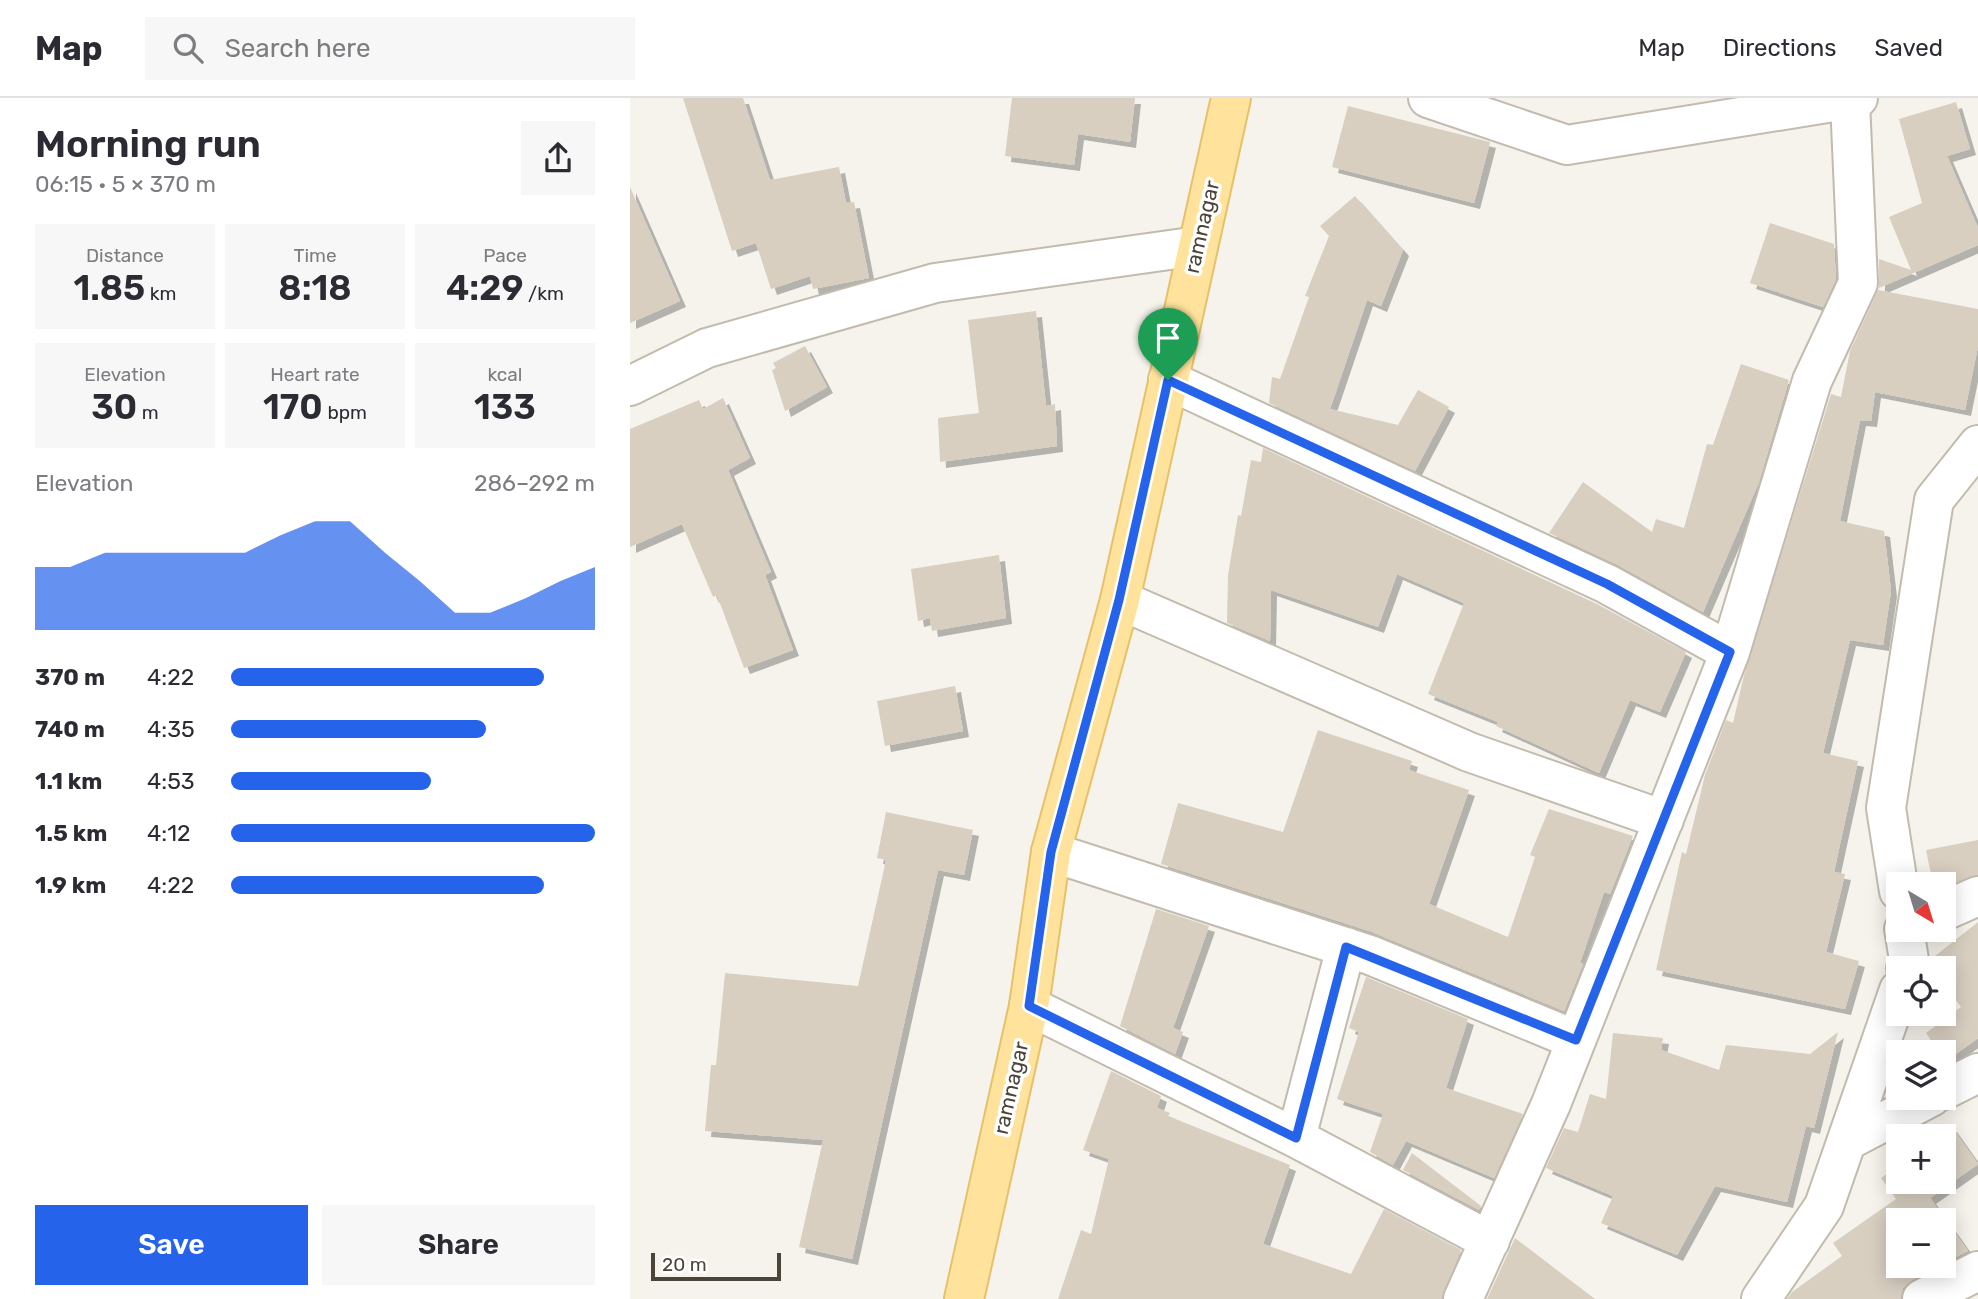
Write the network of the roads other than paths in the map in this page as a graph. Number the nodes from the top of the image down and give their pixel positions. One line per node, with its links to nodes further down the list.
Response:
1 (1231, 98): 4 (main road, ramnagar)
2 (1428, 98): 3 (street)
3 (1854, 100): 9 (street)
4 (1198, 246): 5 (main road, ramnagar); 6 (street)
5 (1168, 380): 8 (main road, ramnagar); 9 (street)
6 (630, 386)
7 (1978, 445): 12 (street)
8 (1119, 600): 10 (street); 11 (main road, ramnagar)
9 (1730, 652): 10 (street)
10 (1664, 820): 18 (street)
11 (1051, 852): 15 (street); 16 (main road, ramnagar)
12 (1896, 872)
13 (1978, 896): 14 (street)
14 (1956, 906)
15 (1346, 947): 18 (street); 22 (street)
16 (1029, 1006): 22 (street); 26 (main road, ramnagar)
17 (1887, 1026): 23 (street)
18 (1576, 1040): 24 (street)
19 (1978, 1073): 20 (street)
20 (1956, 1084)
21 (1906, 1110): 23 (street)
22 (1296, 1138): 24 (street)
23 (1847, 1141): 28 (street)
24 (1490, 1241): 27 (street)
25 (1978, 1271): 29 (street)
26 (964, 1299)
27 (1463, 1299)
28 (1761, 1299)
29 (1922, 1299)

